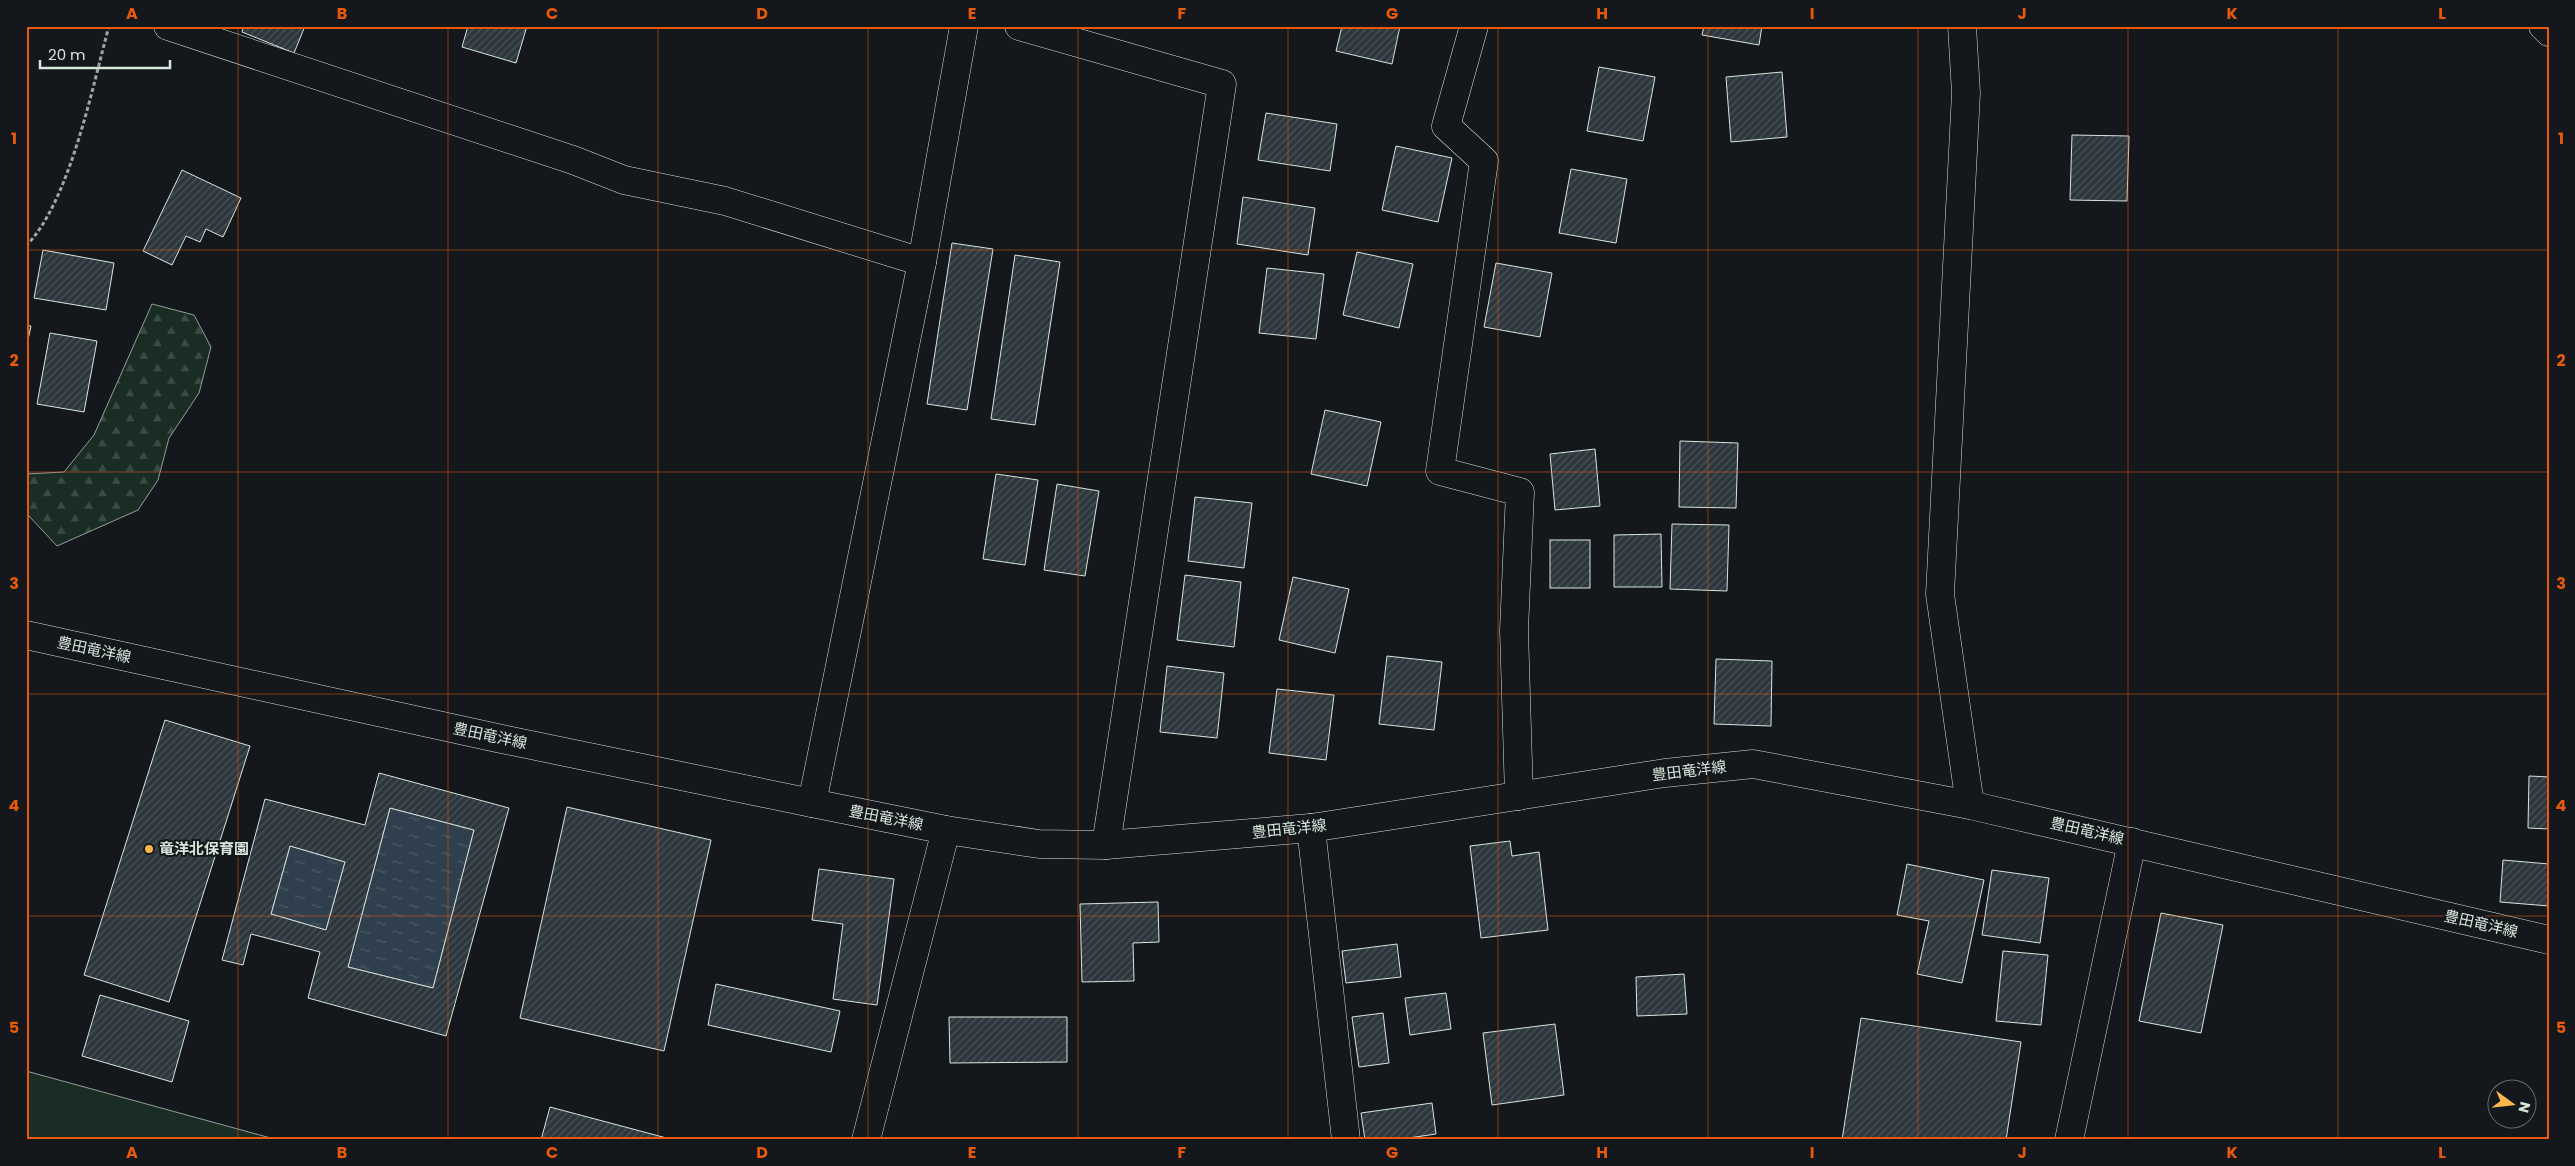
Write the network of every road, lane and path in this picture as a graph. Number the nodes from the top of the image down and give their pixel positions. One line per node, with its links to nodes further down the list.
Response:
1 (109, 26): 9 (path)
2 (168, 26): 10 (street)
3 (964, 26): 10 (street)
4 (1019, 26): 18 (street)
5 (1474, 26): 12 (street)
6 (1962, 26): 14 (street)
7 (2543, 26): 8 (street)
8 (2549, 32)
9 (26, 246)
10 (922, 262): 13 (street)
11 (26, 635): 13 (street, 豊田竜洋線)
12 (1519, 796): 14 (street, 豊田竜洋線); 15 (street, 豊田竜洋線)
13 (812, 803): 16 (street, 豊田竜洋線)
14 (1970, 805): 17 (street, 豊田竜洋線)
15 (1311, 828): 18 (street, 豊田竜洋線); 21 (street)
16 (946, 830): 18 (street, 豊田竜洋線); 20 (street)
17 (2132, 842): 19 (street, 豊田竜洋線); 22 (street)
18 (1106, 844)
19 (2549, 940)
20 (866, 1140)
21 (1346, 1140)
22 (2069, 1140)

